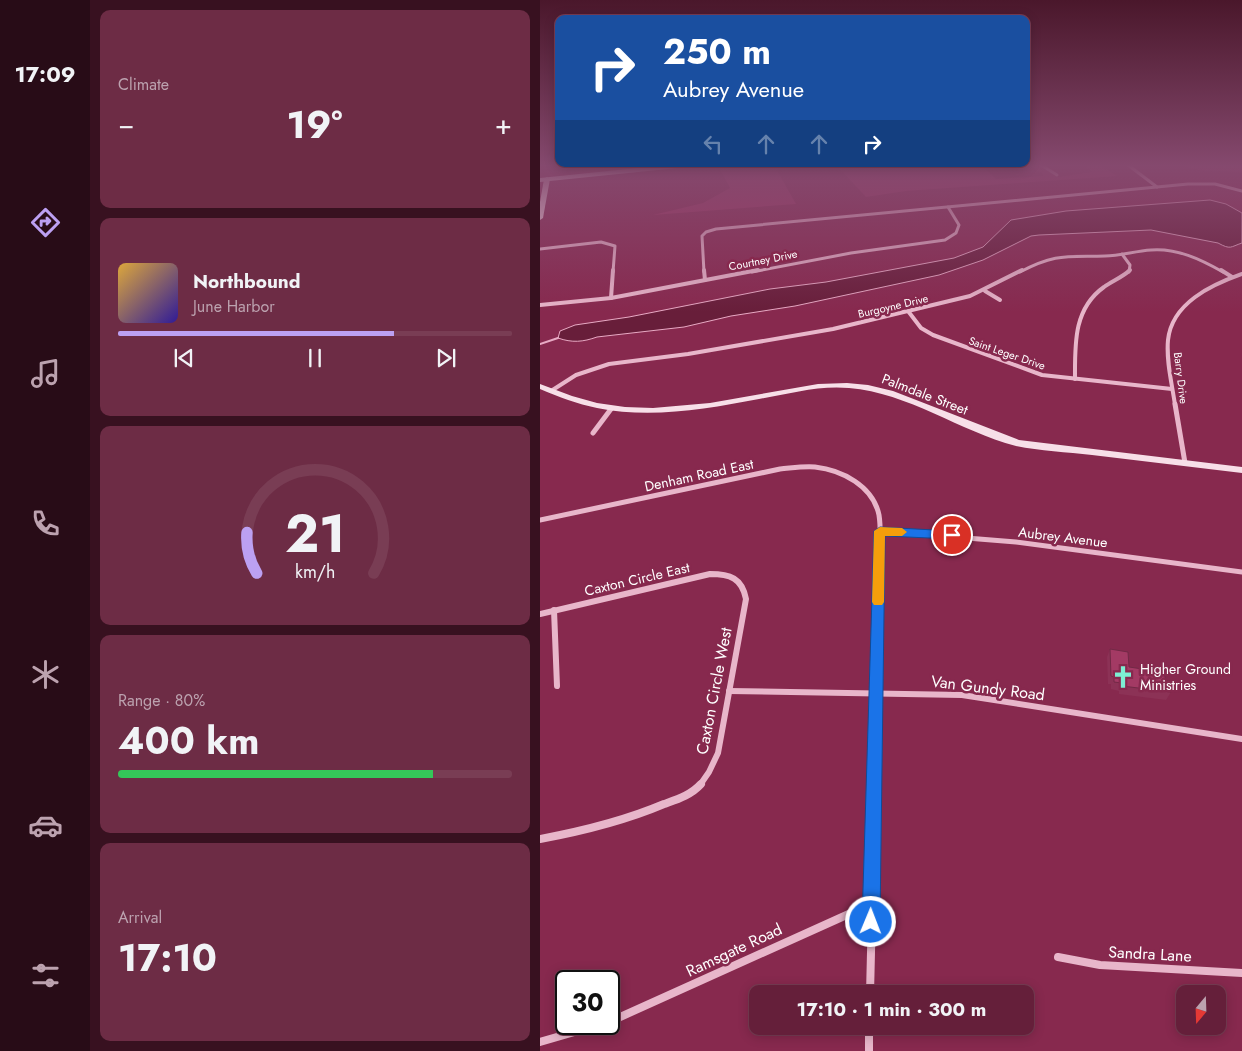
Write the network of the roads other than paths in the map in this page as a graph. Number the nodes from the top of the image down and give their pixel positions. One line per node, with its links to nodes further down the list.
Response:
1 (874, 214): 7 (street)
2 (952, 214): 7 (street, Courtney Drive)
3 (540, 250): 9 (street)
4 (1122, 254): 6 (street, Burgoyne Drive); 8 (street, Burgoyne Drive); 13 (street)
5 (1242, 274): 6 (street, Barry Drive)
6 (1232, 277): 15 (street, Barry Drive)
7 (705, 280): 9 (street, Courtney Drive)
8 (985, 291): 10 (street); 12 (street, Burgoyne Drive)
9 (611, 298): 11 (street, Courtney Drive)
10 (1000, 300)
11 (540, 305)
12 (908, 311): 13 (street, Saint Leger Drive); 16 (street, Burgoyne Drive)
13 (1075, 379): 15 (street, Saint Leger Drive)
14 (540, 386): 16 (street, Palmdale Street)
15 (1172, 389): 19 (street, Barry Drive)
16 (551, 391): 17 (street, Palmdale Street)
17 (610, 409): 18 (street); 19 (street, Palmdale Street)
18 (593, 433)
19 (1185, 463): 20 (street, Palmdale Street)
20 (1242, 470)
21 (540, 520): 22 (street, Denham Road East)
22 (880, 531): 23 (street, Aubrey Avenue); 29 (street)
23 (1242, 572)
24 (739, 581): 25 (street, Caxton Circle East); 28 (street, Caxton Circle West)
25 (554, 610): 26 (street, Caxton Circle East); 27 (street)
26 (540, 614)
27 (556, 686)
28 (729, 691): 29 (street, Van Gundy Road); 31 (street, Caxton Circle West)
29 (876, 692): 30 (street, Van Gundy Road); 32 (street)
30 (1242, 739)
31 (540, 839)
32 (871, 904): 35 (street); 36 (street, Ramsgate Road)
33 (1058, 957): 34 (street, Sandra Lane)
34 (1242, 973)
35 (870, 985)
36 (620, 1017)
37 (564, 1035): 39 (street)
38 (869, 1035): 40 (street)
39 (540, 1042)
40 (869, 1051)

